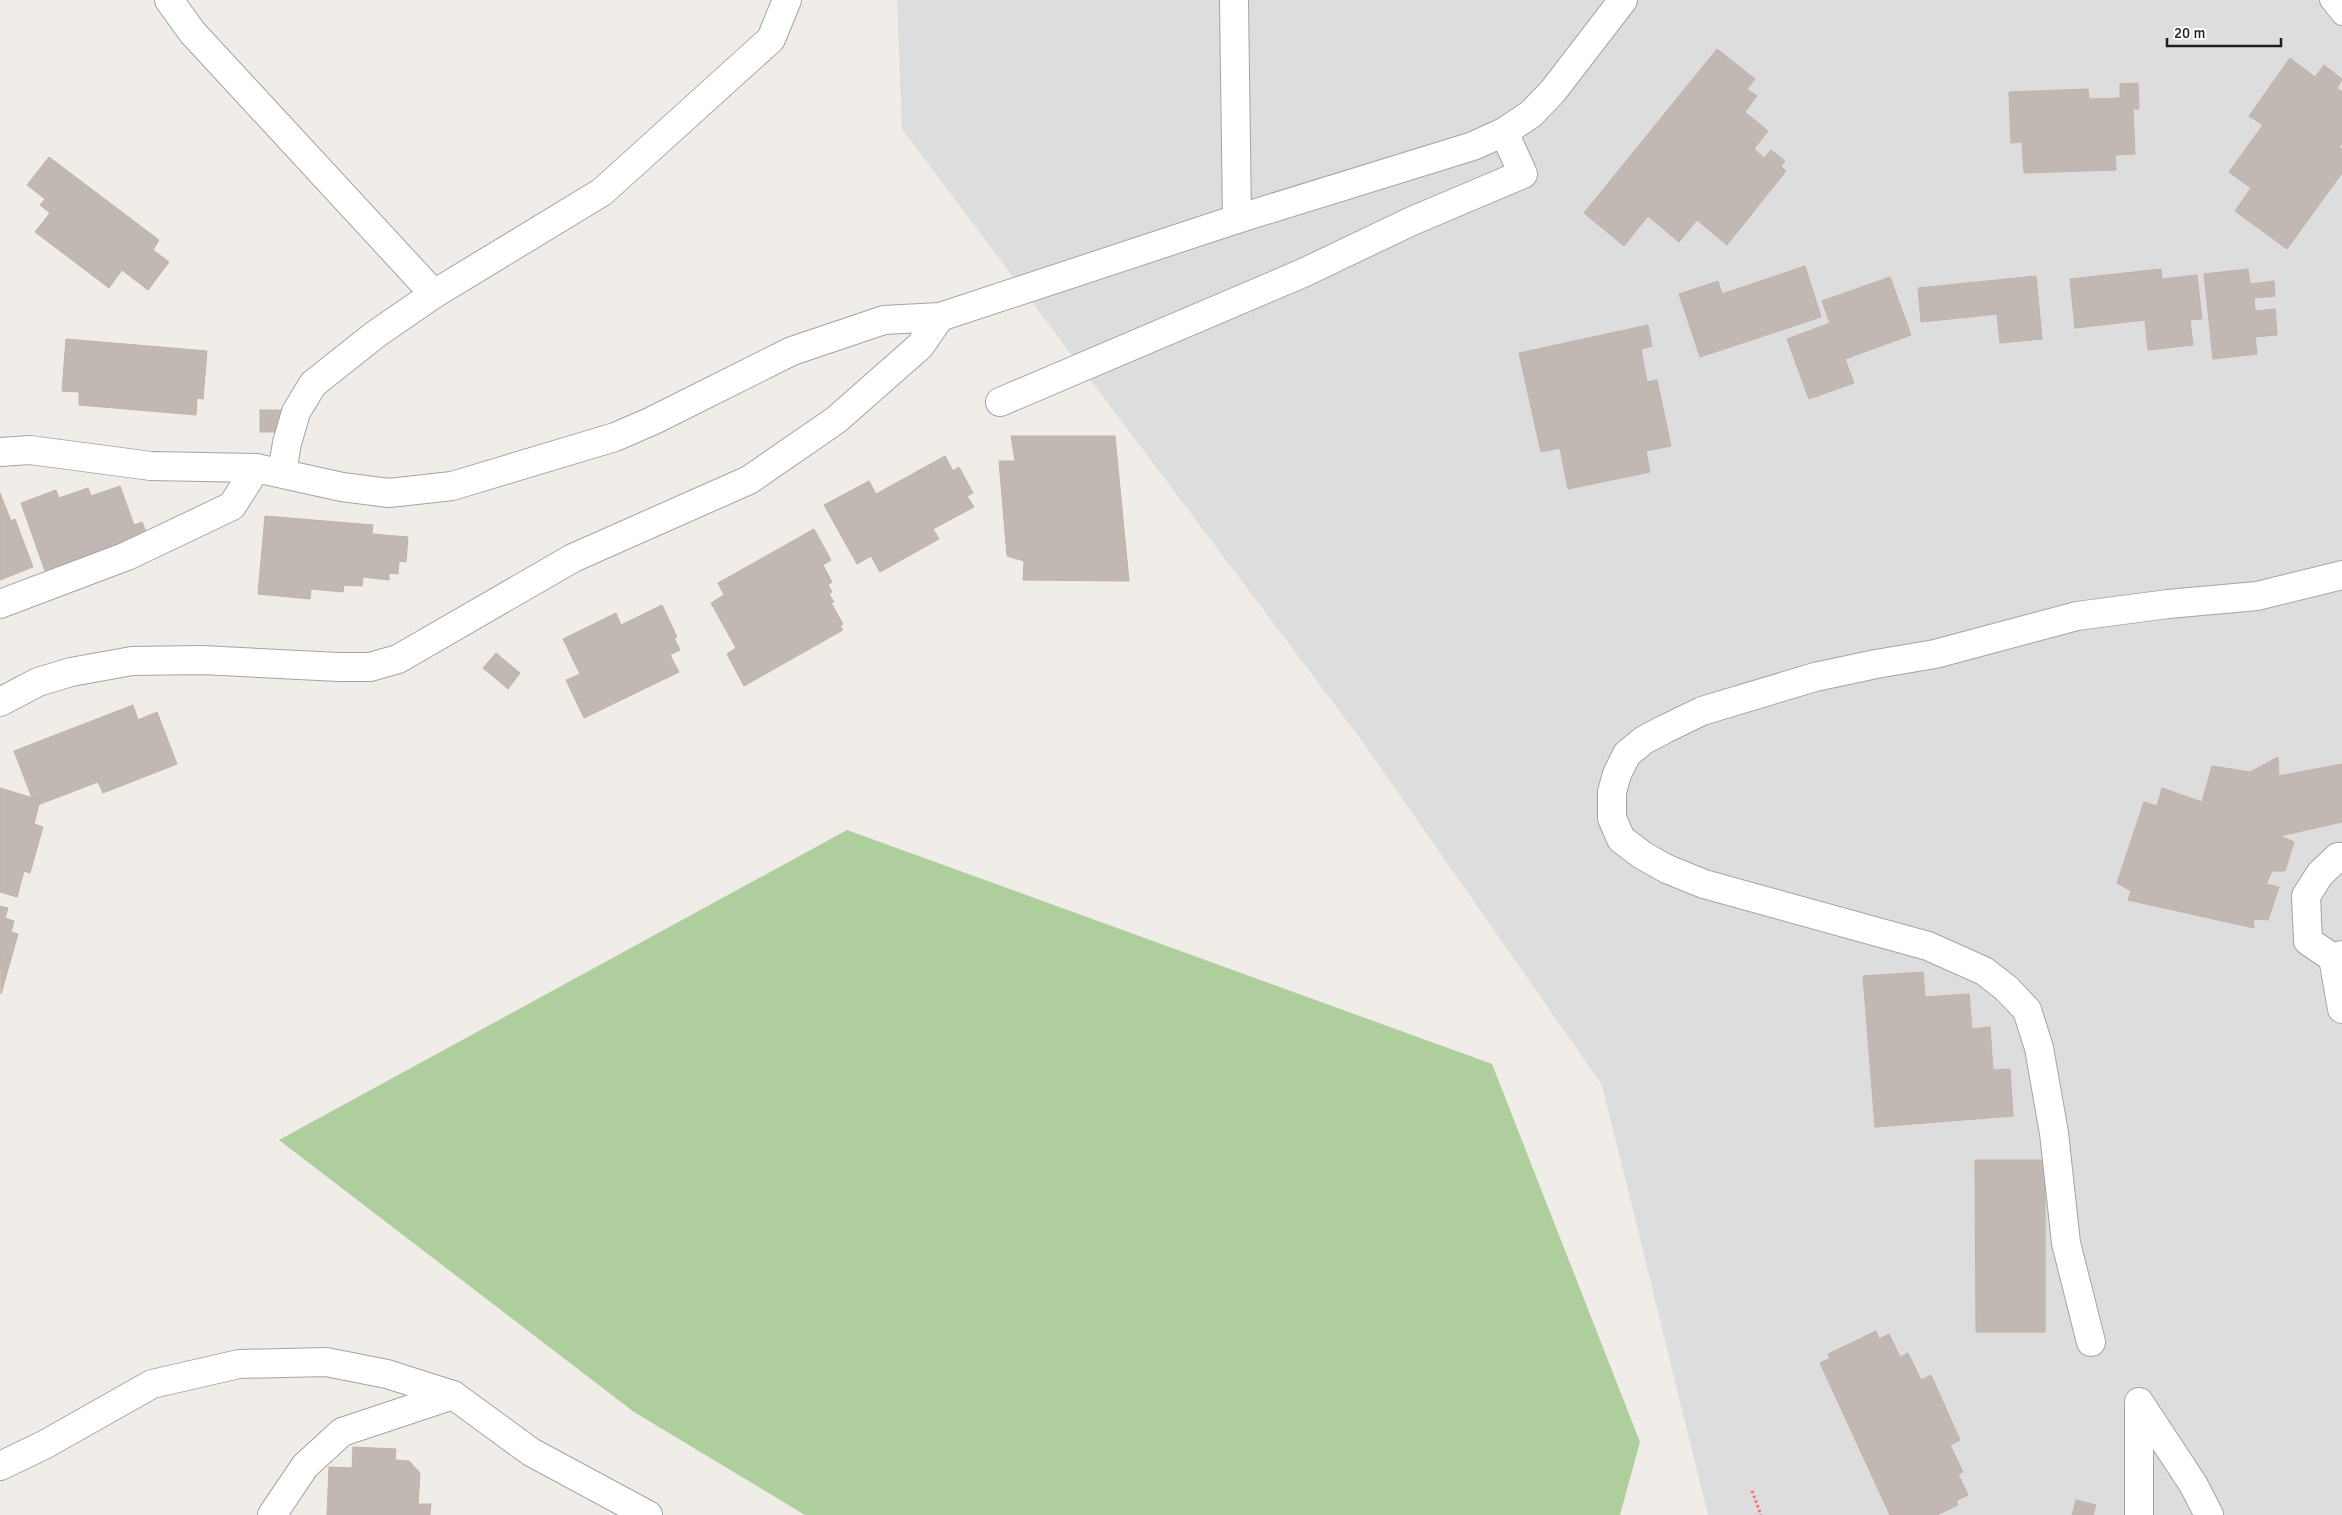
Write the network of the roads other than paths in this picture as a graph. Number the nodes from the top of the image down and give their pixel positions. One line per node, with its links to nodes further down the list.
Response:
1 (170, 0): 9 (street)
2 (787, 0): 9 (street)
3 (1234, 0): 8 (street)
4 (1623, 0): 7 (street)
5 (2330, 0): 6 (lane)
6 (2342, 15)
7 (1504, 132): 8 (street); 11 (street)
8 (1237, 218): 10 (street)
9 (434, 294): 14 (street)
10 (940, 317): 14 (street); 17 (street)
11 (1000, 402)
12 (0, 452): 13 (street)
13 (256, 468): 14 (street); 16 (street)
14 (282, 474)
15 (2342, 575): 21 (street)
16 (0, 604)
17 (0, 702)
18 (2342, 857): 19 (street)
19 (2338, 956): 20 (street)
20 (2342, 1009)
21 (2091, 1342)
22 (453, 1395): 23 (street); 24 (street); 25 (street)
23 (0, 1466)
24 (272, 1515)
25 (648, 1515)
26 (2139, 1515): 27 (street)
27 (2210, 1515)

